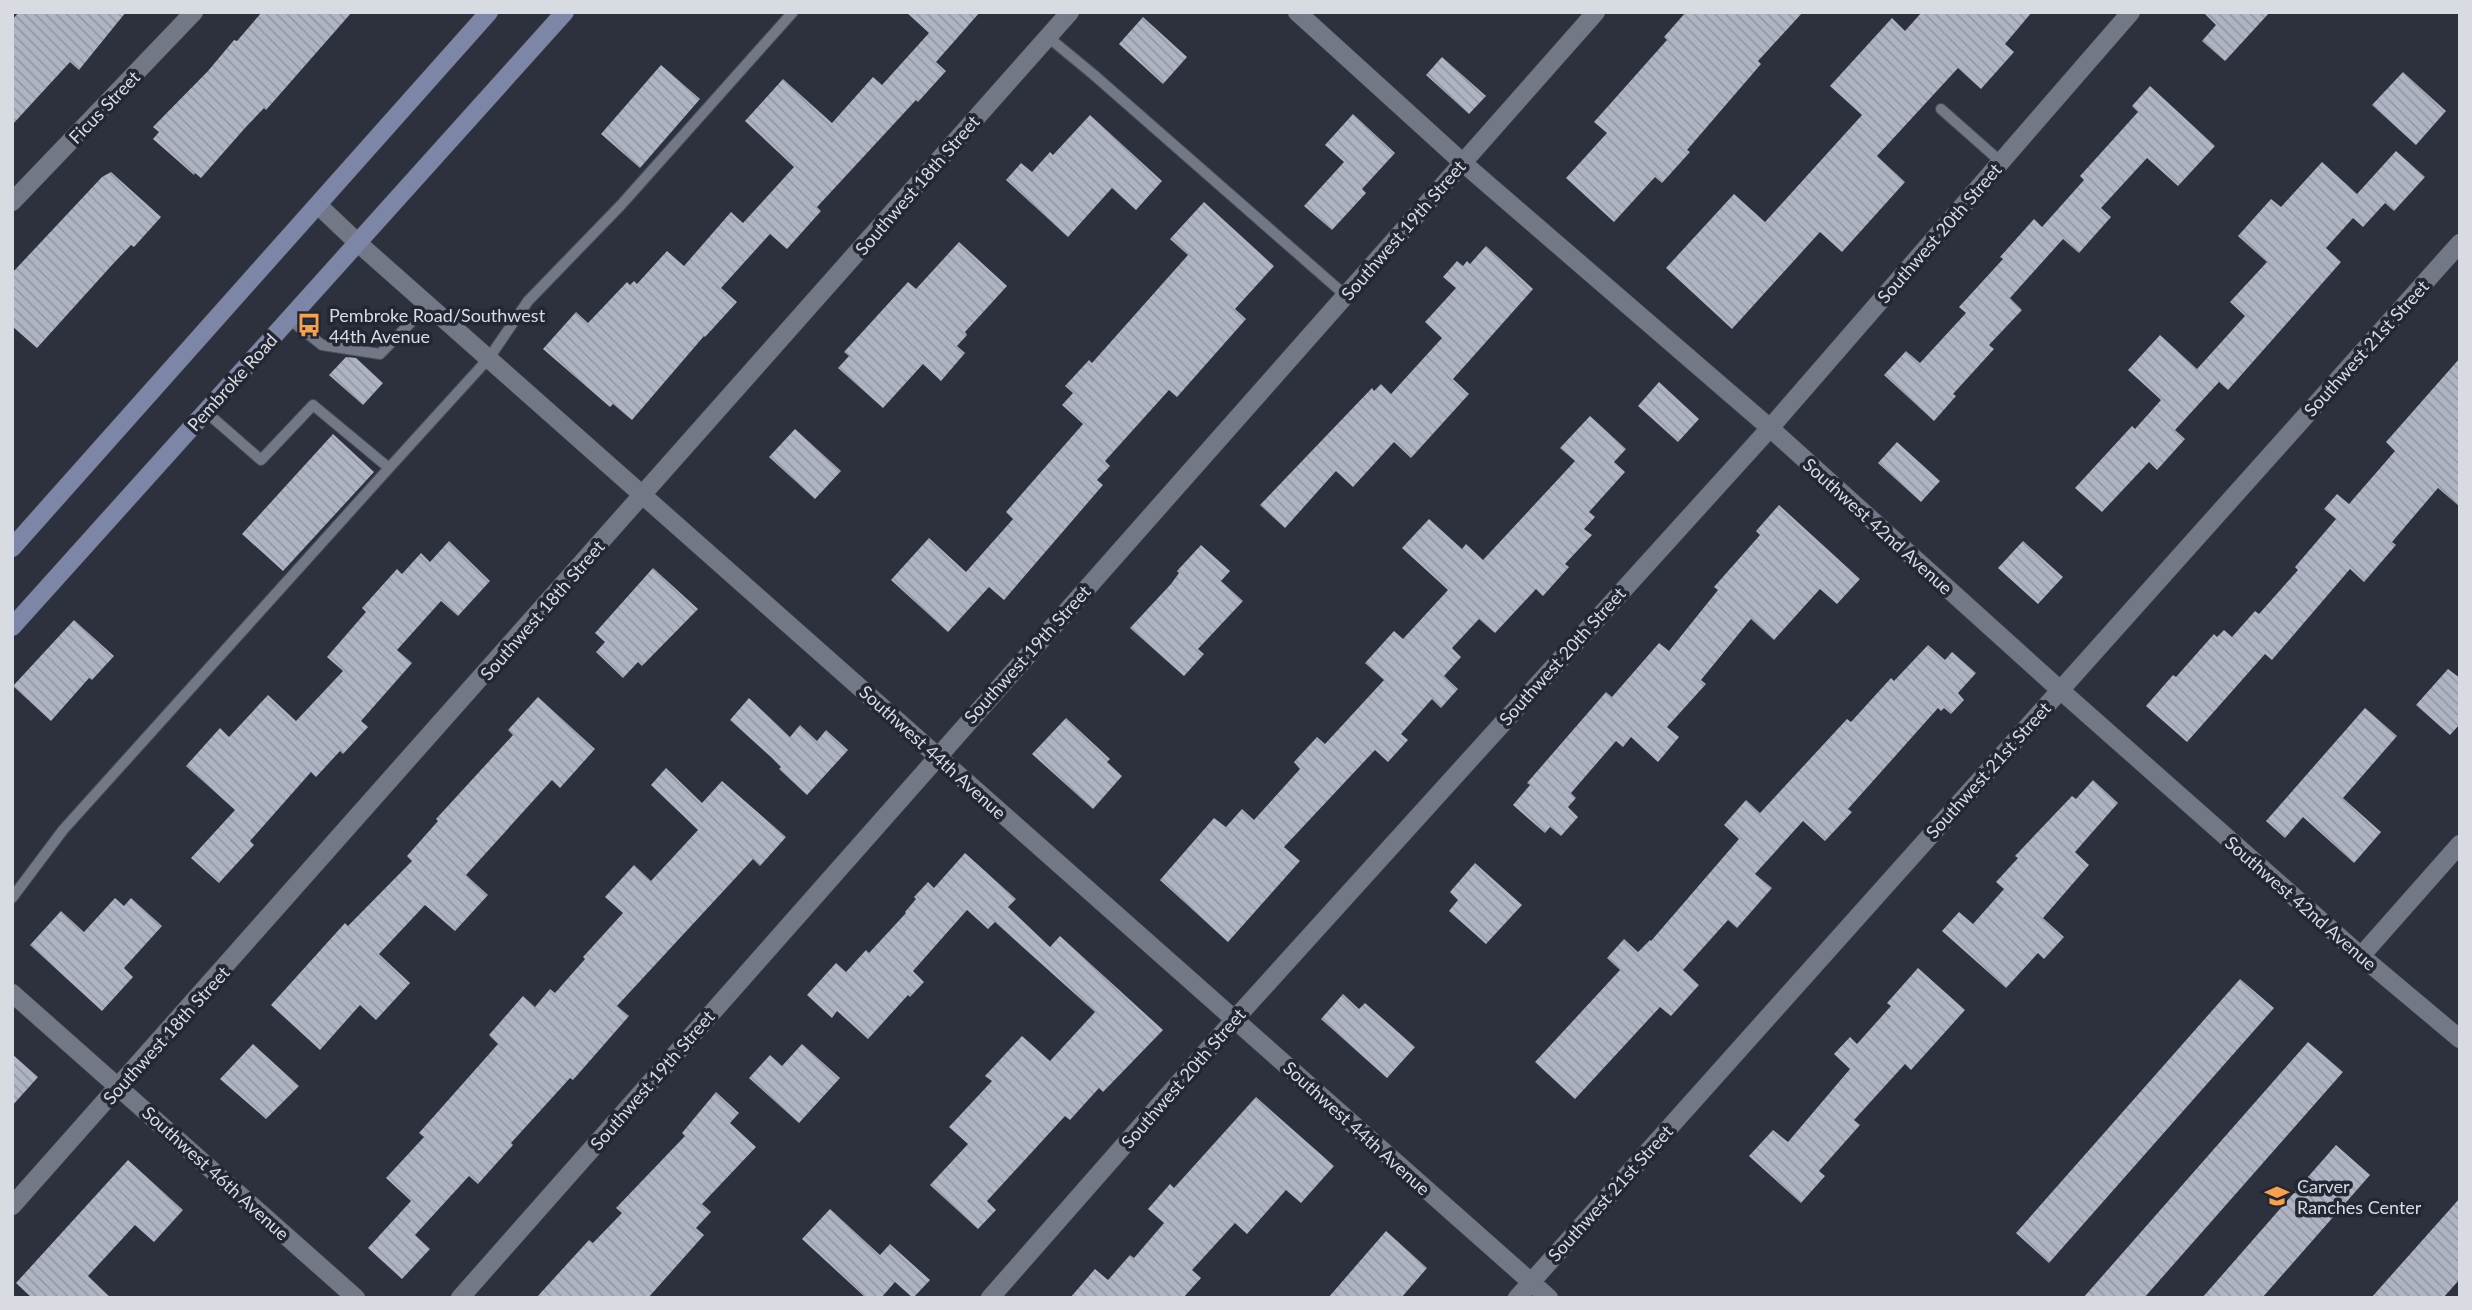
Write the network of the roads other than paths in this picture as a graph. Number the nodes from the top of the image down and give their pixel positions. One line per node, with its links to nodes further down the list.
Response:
1 (194, 12): 13 (street, Ficus Street)
2 (489, 12): 14 (main road)
3 (793, 12): 20 (lane)
4 (1070, 12): 9 (street, Southwest 18th Street)
5 (1297, 12): 11 (street, Southwest 42nd Avenue)
6 (1596, 12): 11 (street, Southwest 19th Street)
7 (2131, 12): 12 (street, Southwest 20th Street)
8 (562, 15): 15 (main road, Pembroke Road)
9 (1048, 37): 17 (lane); 24 (street, Southwest 18th Street)
10 (1941, 109): 12 (lane)
11 (1462, 162): 17 (street, Southwest 19th Street); 22 (street, Southwest 42nd Avenue)
12 (2001, 162): 22 (street, Southwest 20th Street)
13 (12, 202)
14 (318, 205): 15 (street, Southwest 44th Avenue); 25 (main road)
15 (358, 243): 18 (street, Southwest 44th Avenue); 19 (main road, Pembroke Road)
16 (2460, 243): 29 (street, Southwest 21st Street)
17 (1345, 295): 30 (street, Southwest 19th Street)
18 (428, 305): 19 (lane); 20 (street, Southwest 44th Avenue)
19 (289, 319): 21 (main road, Pembroke Road)
20 (489, 358): 23 (lane); 24 (street, Southwest 44th Avenue)
21 (205, 412): 23 (lane); 28 (main road, Pembroke Road)
22 (1770, 428): 29 (street, Southwest 42nd Avenue); 35 (street, Southwest 20th Street)
23 (389, 468): 32 (lane)
24 (644, 494): 30 (street, Southwest 44th Avenue); 37 (street, Southwest 18th Street)
25 (31, 526): 26 (main road); 27 (main road)
26 (12, 548)
27 (12, 554)
28 (12, 627)
29 (2059, 690): 33 (street, Southwest 42nd Avenue); 39 (street, Southwest 21st Street)
30 (937, 756): 35 (street, Southwest 44th Avenue); 41 (street, Southwest 19th Street)
31 (2460, 844): 33 (street)
32 (12, 898)
33 (2361, 956): 36 (street, Southwest 42nd Avenue)
34 (12, 993): 37 (street, Southwest 46th Avenue)
35 (1234, 1020): 39 (street, Southwest 44th Avenue); 42 (street, Southwest 20th Street)
36 (2460, 1039)
37 (120, 1088): 38 (street, Southwest 18th Street); 40 (street, Southwest 46th Avenue)
38 (12, 1206)
39 (1531, 1282): 43 (street, Southwest 21st Street); 44 (street, Southwest 44th Avenue)
40 (356, 1298)
41 (460, 1298)
42 (990, 1298)
43 (1517, 1298)
44 (1549, 1298)

